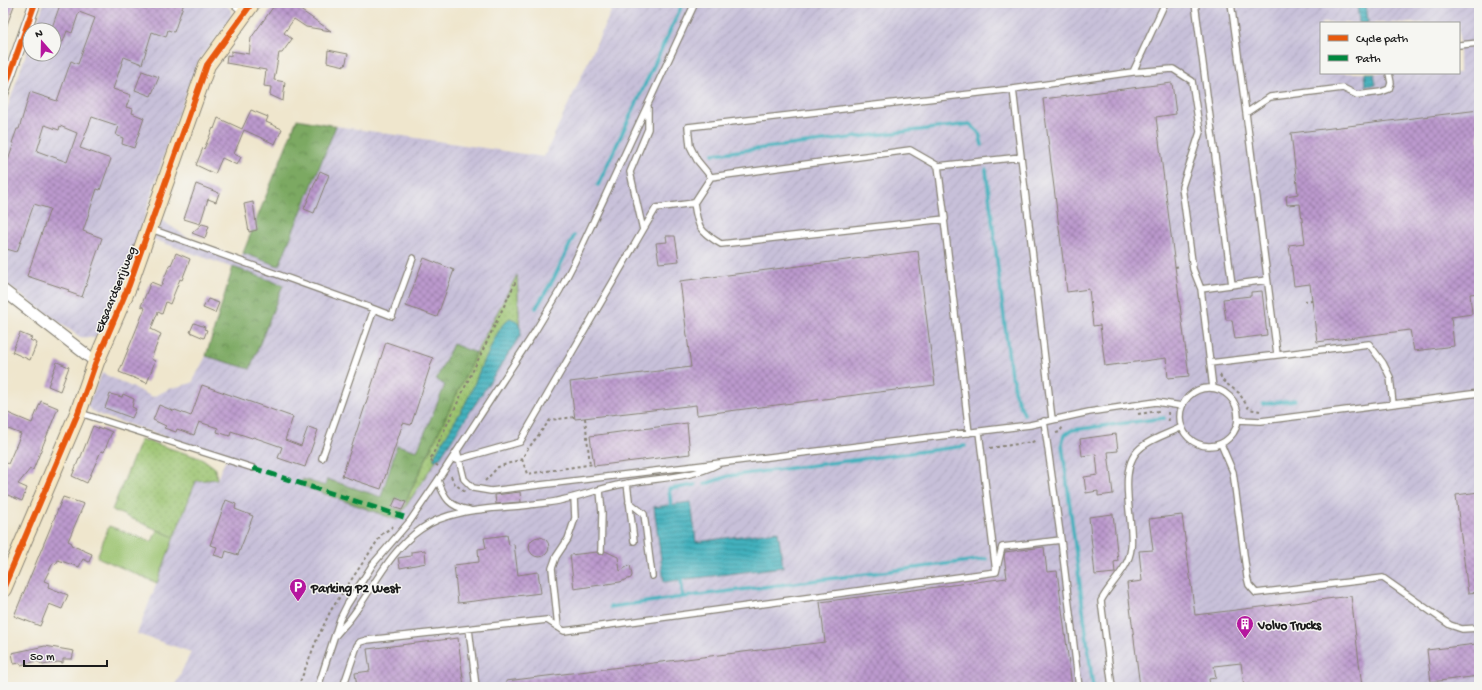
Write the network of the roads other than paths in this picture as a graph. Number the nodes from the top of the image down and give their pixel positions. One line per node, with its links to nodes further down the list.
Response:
1 (35, 3): 12 (street)
2 (695, 3): 13 (lane)
3 (1165, 3): 9 (lane)
4 (1195, 3): 24 (lane)
5 (1231, 3): 14 (lane)
6 (245, 6): 20 (street, Eksaardserijweg)
7 (1479, 43): 8 (lane)
8 (1460, 45)
9 (1133, 72): 11 (lane); 25 (lane)
10 (1389, 74): 14 (lane)
11 (1013, 89): 15 (lane); 17 (lane)
12 (3, 92)
13 (648, 104): 21 (lane); 43 (lane)
14 (1246, 112): 23 (lane)
15 (1021, 157): 16 (lane); 36 (lane)
16 (938, 166): 17 (lane); 19 (lane)
17 (711, 177): 18 (lane)
18 (694, 203): 19 (lane); 21 (lane)
19 (944, 218): 41 (lane)
20 (149, 228): 27 (lane); 29 (street, Eksaardserijweg)
21 (643, 230): 45 (lane)
22 (413, 258): 27 (lane)
23 (1267, 280): 24 (lane); 28 (lane)
24 (1232, 284): 25 (lane)
25 (1201, 289): 30 (lane)
26 (3, 290): 29 (street)
27 (374, 309): 44 (lane)
28 (1277, 354): 30 (lane); 33 (lane)
29 (96, 362): 35 (street, Eksaardserijweg)
30 (1210, 363): 31 (lane)
31 (1213, 388): 34 (lane); 37 (lane)
32 (1479, 393): 33 (lane)
33 (1393, 404): 37 (lane)
34 (1182, 406): 36 (lane); 39 (lane)
35 (78, 413): 48 (lane); 60 (street, Eksaardserijweg)
36 (1052, 420): 38 (lane)
37 (1238, 420): 42 (lane)
38 (1044, 421): 40 (lane); 55 (lane)
39 (1182, 427): 42 (lane); 69 (lane)
40 (979, 432): 41 (lane); 58 (lane)
41 (969, 433): 47 (lane)
42 (1221, 444): 62 (lane)
43 (457, 451): 45 (lane); 46 (lane)
44 (322, 458)
45 (459, 459): 46 (lane); 47 (lane)
46 (450, 461): 49 (lane)
47 (722, 462): 50 (lane)
48 (253, 468)
49 (438, 480): 54 (lane); 64 (lane)
50 (626, 483): 51 (lane); 53 (lane)
51 (600, 490): 52 (lane); 57 (lane)
52 (574, 497): 54 (lane); 61 (lane)
53 (629, 502): 56 (lane); 59 (lane)
54 (476, 511): 64 (lane)
55 (1060, 540): 58 (lane); 68 (lane)
56 (634, 541)
57 (601, 551)
58 (996, 572): 61 (lane)
59 (652, 576)
60 (3, 589)
61 (558, 627): 63 (lane)
62 (1479, 628)
63 (469, 629): 66 (lane); 67 (lane)
64 (333, 638): 65 (lane)
65 (318, 687)
66 (343, 687)
67 (476, 687)
68 (1079, 687)
69 (1112, 687)

